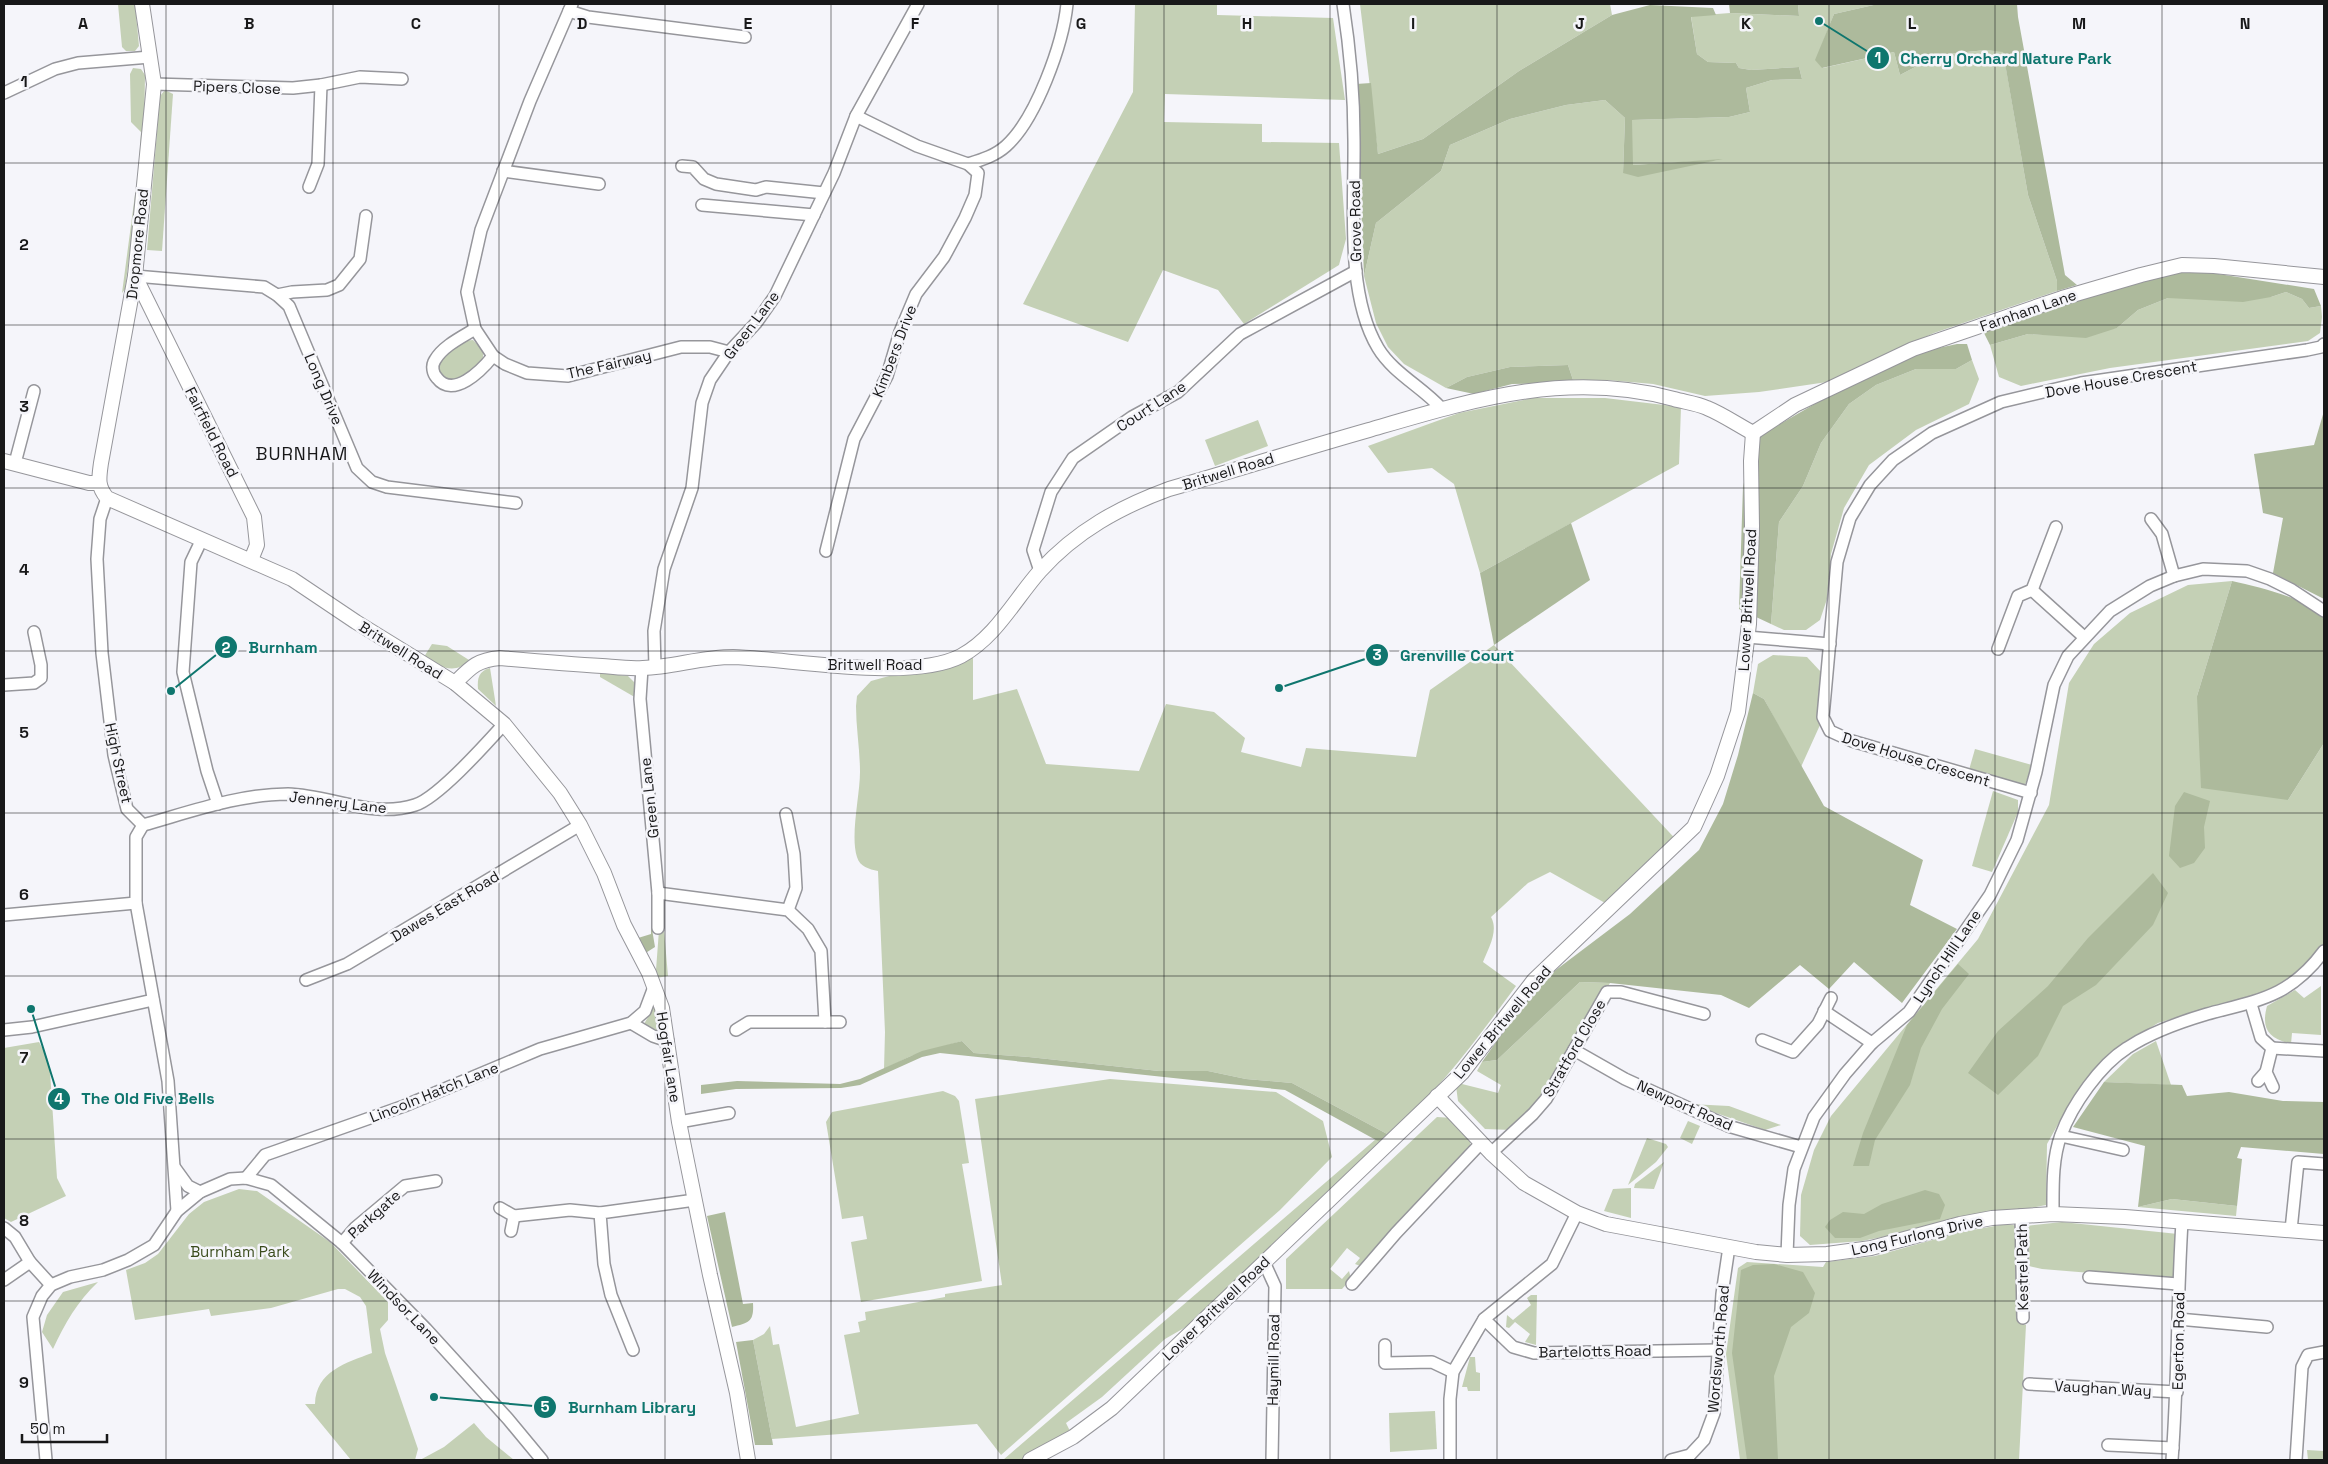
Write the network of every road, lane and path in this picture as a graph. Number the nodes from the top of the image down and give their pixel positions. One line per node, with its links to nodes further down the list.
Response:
1 (142, 4): 7 (street, Dropmore Road)
2 (918, 4): 12 (street, Green Lane)
3 (1067, 4): 13 (street)
4 (1343, 4): 22 (street, Grove Road)
5 (570, 7): 6 (street, The Fairway); 15 (street, The Fairway)
6 (745, 37)
7 (150, 57): 9 (street, Dropmore Road); 11 (street)
8 (402, 80): 10 (street, Pipers Close)
9 (154, 84): 10 (street, Pipers Close); 23 (street, Dropmore Road)
10 (321, 85): 17 (street)
11 (4, 93)
12 (856, 116): 13 (street); 18 (street, Green Lane)
13 (968, 164): 44 (street, Kimbers Drive)
14 (682, 166): 18 (street)
15 (503, 171): 16 (street); 28 (street, The Fairway)
16 (599, 184)
17 (309, 186)
18 (824, 193): 20 (street, Green Lane)
19 (702, 205): 20 (street)
20 (814, 215): 30 (street, Green Lane)
21 (366, 216): 25 (street)
22 (1356, 271): 35 (street, Grove Road); 46 (street, Court Lane)
23 (135, 276): 25 (street, Long Drive); 26 (street, Dropmore Road); 27 (street, Fairfield Road)
24 (2324, 278): 36 (street, Farnham Lane)
25 (277, 295): 40 (street, Long Drive)
26 (130, 307): 27 (street); 38 (street, Dropmore Road)
27 (150, 309): 45 (street, Fairfield Road)
28 (475, 329): 31 (street, The Fairway); 31 (street)
29 (2324, 344): 53 (street, Dove House Crescent)
30 (729, 352): 31 (street, The Fairway); 55 (street, Green Lane)
31 (493, 356)
32 (34, 391): 34 (street)
33 (19, 399): 34 (street)
34 (31, 403): 37 (street)
35 (1441, 408): 36 (street, Britwell Road); 46 (street, Britwell Road)
36 (1753, 433): 51 (street, Lower Britwell Road)
37 (9, 462): 38 (street)
38 (98, 483): 39 (street)
39 (107, 498): 43 (street, Britwell Road); 62 (street, High Street)
40 (516, 503)
41 (2151, 519): 47 (street)
42 (2056, 528): 48 (street)
43 (202, 539): 45 (street, Britwell Road); 60 (street)
44 (826, 551)
45 (251, 560): 56 (street, Britwell Road)
46 (1040, 571): 55 (street, Britwell Road)
47 (2174, 576): 49 (street, Lynch Hill Lane); 52 (street, Lynch Hill Lane)
48 (2032, 590): 52 (street); 54 (street)
49 (2324, 611)
50 (34, 632): 57 (street)
51 (1748, 637): 53 (street); 91 (street, Lower Britwell Road)
52 (2084, 637): 59 (street, Lynch Hill Lane)
53 (1830, 644): 59 (street, Dove House Crescent)
54 (1998, 649)
55 (648, 668): 56 (street, Britwell Road); 64 (street, Green Lane)
56 (455, 683): 58 (street, Hogfair Lane)
57 (4, 685)
58 (504, 724): 60 (street, Jennery Lane); 63 (street, Hogfair Lane)
59 (2031, 793): 84 (street, Lynch Hill Lane)
60 (218, 804): 62 (street, Jennery Lane)
61 (786, 814): 66 (street)
62 (143, 825): 65 (street)
63 (580, 826): 70 (street, Dawes East Road); 71 (street, Hogfair Lane)
64 (658, 893): 66 (street); 68 (street, Green Lane)
65 (136, 903): 67 (street); 73 (street)
66 (788, 910): 77 (street)
67 (8, 914)
68 (658, 928)
69 (2324, 951): 74 (street)
70 (306, 980)
71 (654, 987): 79 (street, Lincoln Hatch Lane); 83 (street, Hogfair Lane)
72 (1831, 998): 75 (street)
73 (153, 1000): 80 (street); 99 (street)
74 (2251, 1004): 85 (street); 94 (street)
75 (1824, 1011): 82 (street); 84 (street)
76 (1704, 1014): 86 (street, Stratford Close)
77 (825, 1022): 78 (street); 81 (street)
78 (840, 1022)
79 (630, 1023): 83 (street); 100 (street, Lincoln Hatch Lane)
80 (4, 1030)
81 (736, 1030)
82 (1762, 1040)
83 (668, 1041): 93 (street, Hogfair Lane)
84 (1872, 1043): 95 (street, Lynch Hill Lane)
85 (2272, 1048): 87 (street); 88 (street)
86 (1574, 1050): 95 (street, Newport Road); 96 (street, Stratford Close)
87 (2324, 1051)
88 (2266, 1072): 89 (street); 90 (street)
89 (2258, 1081)
90 (2272, 1087)
91 (1437, 1096): 96 (street, Long Furlong Drive); 120 (street, Lower Britwell Road)
92 (729, 1113): 93 (street)
93 (679, 1122): 103 (street, Hogfair Lane)
94 (2061, 1136): 97 (street); 108 (street)
95 (1801, 1147): 118 (street, Lynch Hill Lane)
96 (1486, 1148): 107 (street, Long Furlong Drive); 123 (street, Stratford Close)
97 (2123, 1150)
98 (2324, 1164): 113 (street)
99 (175, 1168): 102 (street); 105 (street)
100 (246, 1178): 102 (street); 116 (street, Windsor Lane)
101 (436, 1181): 116 (street, Parkgate)
102 (200, 1192): 105 (street)
103 (694, 1200): 106 (street); 141 (street, Hogfair Lane)
104 (500, 1208): 110 (street)
105 (177, 1211): 125 (street)
106 (600, 1213): 110 (street); 131 (street)
107 (1577, 1213): 117 (street, Long Furlong Drive); 127 (street)
108 (2053, 1214): 109 (street, Long Furlong Drive); 111 (street, Long Furlong Drive)
109 (2021, 1215): 118 (street, Long Furlong Drive); 126 (street, Kestrel Path)
110 (514, 1216): 114 (street)
111 (2182, 1222): 113 (street, Long Furlong Drive); 124 (street, Egerton Road)
112 (4, 1228): 119 (street)
113 (2291, 1230): 115 (street, Long Furlong Drive)
114 (511, 1231)
115 (2324, 1233)
116 (342, 1243): 140 (street, Windsor Lane)
117 (1729, 1247): 118 (street, Long Furlong Drive); 132 (street, Wordsworth Road)
118 (1787, 1255)
119 (30, 1262): 122 (street); 125 (street)
120 (1264, 1262): 142 (street, Lower Britwell Road); 143 (street, Haymill Road)
121 (2089, 1277): 124 (street)
122 (4, 1280)
123 (1352, 1284)
124 (2178, 1284): 128 (street, Egerton Road)
125 (51, 1285): 139 (street)
126 (2023, 1318)
127 (1484, 1319): 132 (street, Bartelotts Road); 134 (street)
128 (2178, 1319): 129 (street); 136 (street, Egerton Road)
129 (2267, 1327)
130 (1385, 1345): 134 (street)
131 (633, 1350)
132 (1718, 1350): 145 (street, Wordsworth Road)
133 (2324, 1352): 147 (street)
134 (1453, 1372): 144 (street)
135 (2029, 1384): 136 (street, Vaughan Way)
136 (2177, 1392): 138 (street, Egerton Road)
137 (2108, 1445): 138 (street)
138 (2173, 1448): 146 (street, Egerton Road)
139 (46, 1460)
140 (542, 1460)
141 (748, 1460)
142 (1030, 1460)
143 (1272, 1460)
144 (1450, 1460)
145 (1671, 1460)
146 (2172, 1460)
147 (2296, 1460)

